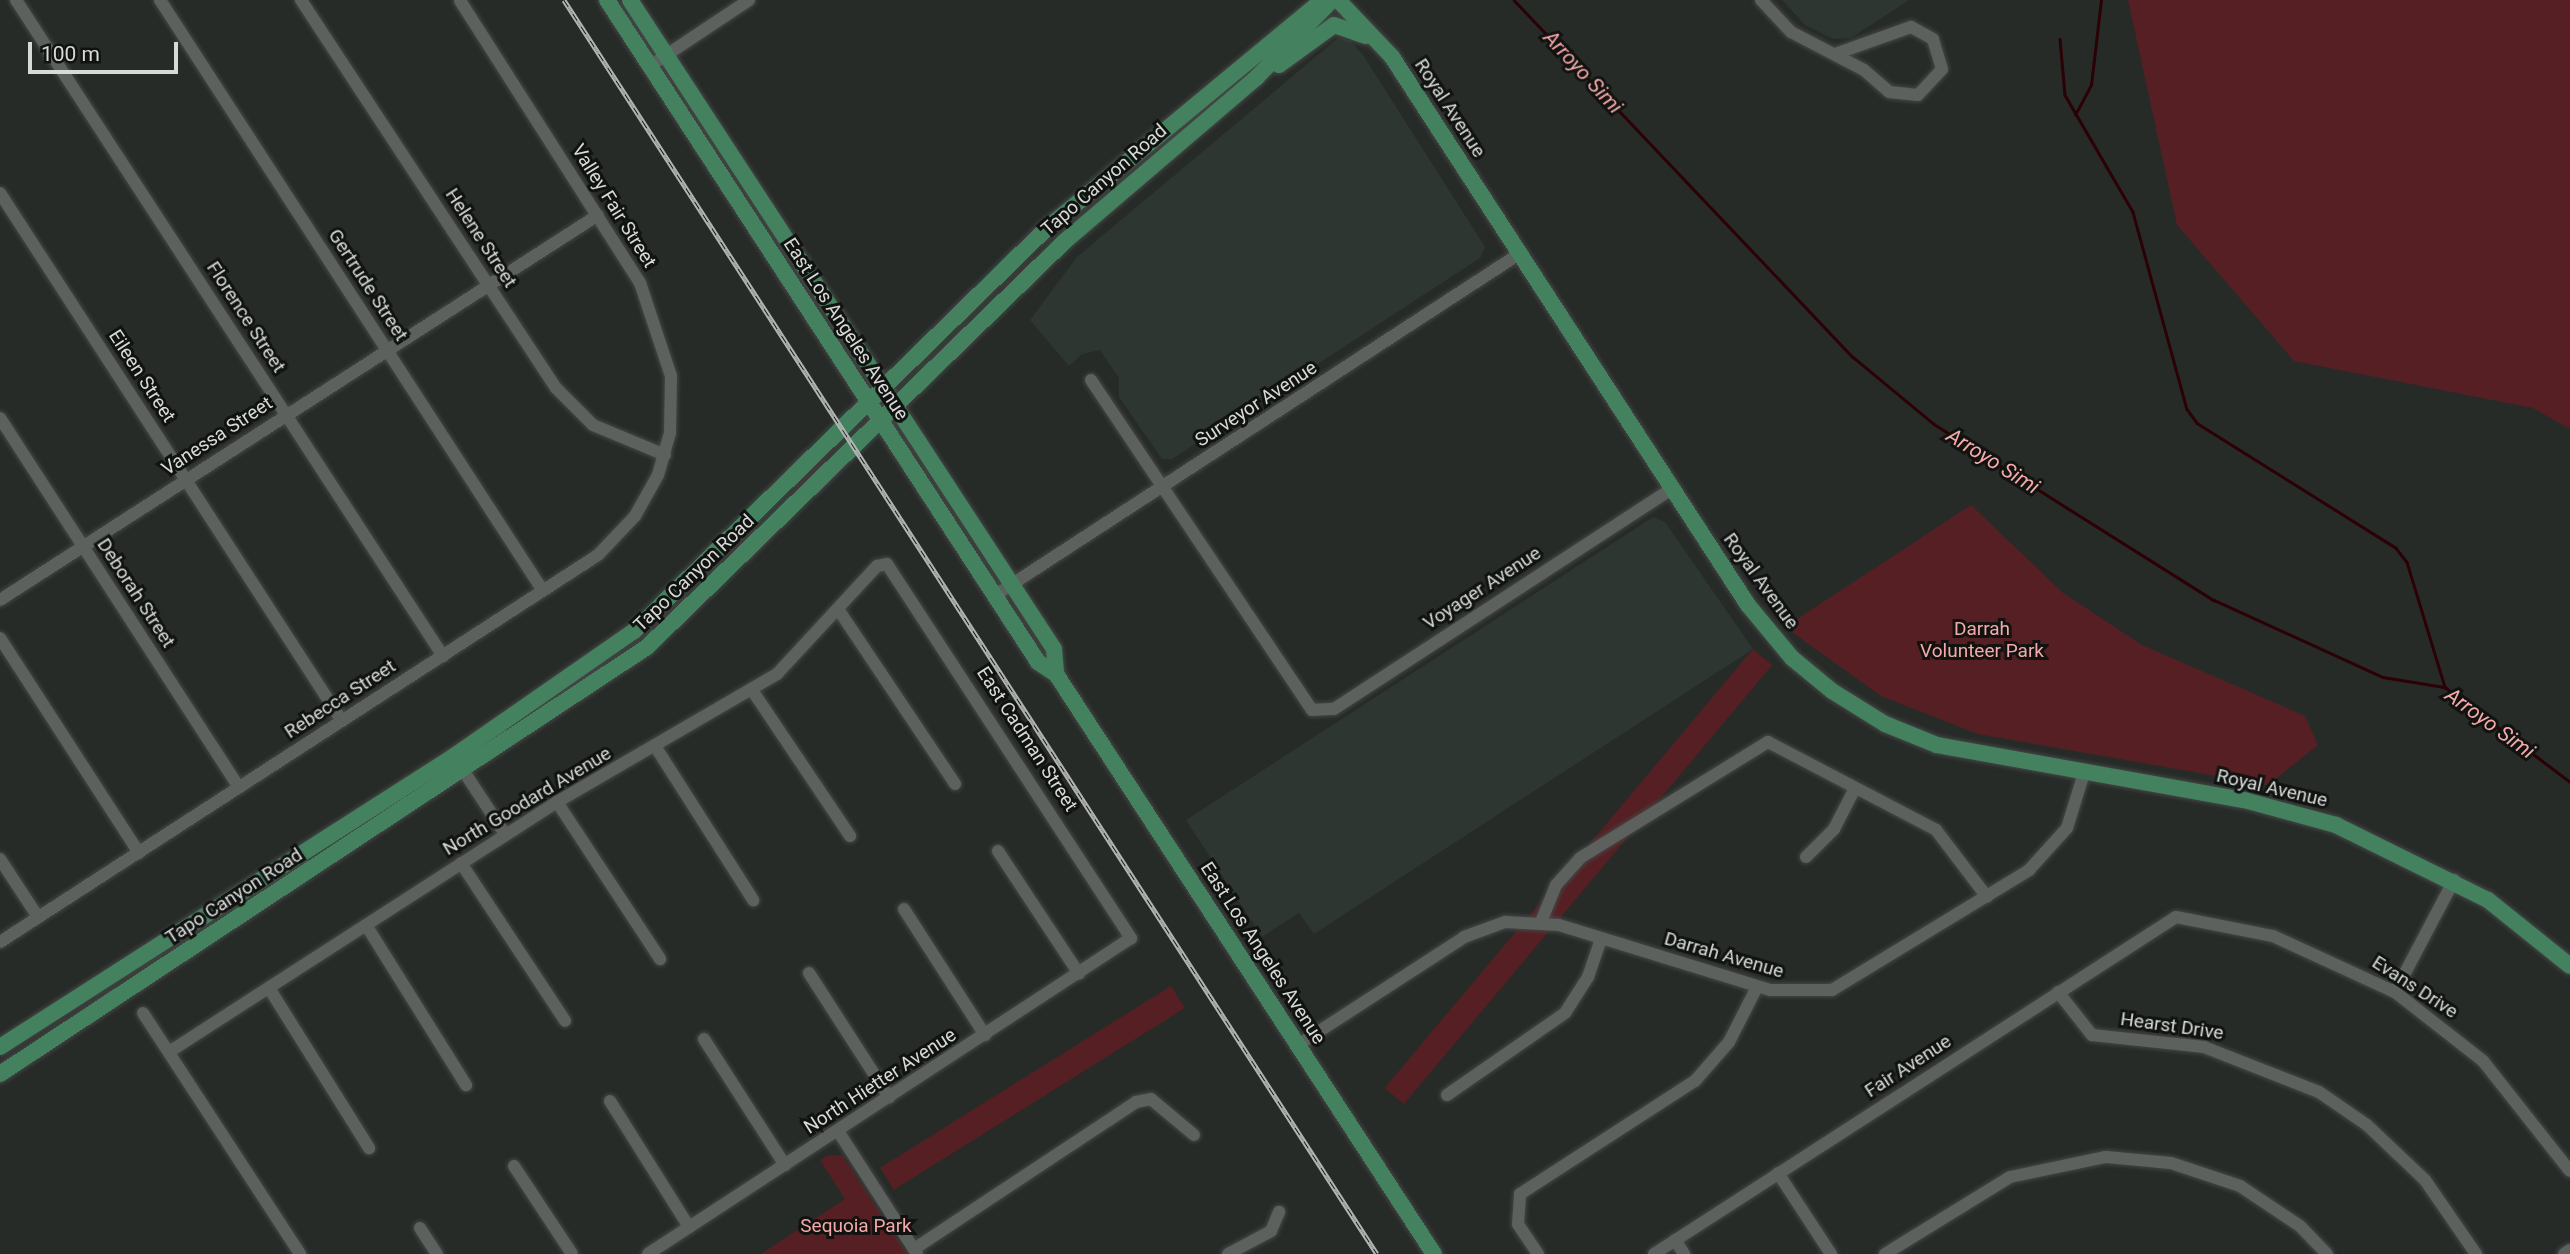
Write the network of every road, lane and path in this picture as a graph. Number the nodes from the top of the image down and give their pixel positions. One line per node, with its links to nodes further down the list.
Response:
1 (16, 0): 28 (street, Florence Street)
2 (160, 0): 23 (street, Gertrude Street)
3 (301, 0): 22 (street, Helene Street)
4 (460, 0): 20 (street, Valley Fair Street)
5 (607, 0): 17 (main road, East Los Angeles Avenue)
6 (630, 0): 15 (main road, East Los Angeles Avenue)
7 (749, 0): 15 (street)
8 (1323, 0): 25 (main road, Tapo Canyon Road)
9 (1332, 0): 18 (main road, Tapo Canyon Road)
10 (1338, 0): 13 (main road, Royal Avenue)
11 (1348, 0): 16 (main road, Royal Avenue)
12 (1761, 0): 14 (street)
13 (1377, 43): 16 (main road, Royal Avenue); 18 (main road)
14 (1835, 54): 14 (street)
15 (666, 55): 17 (street); 25 (main road, East Los Angeles Avenue)
16 (1392, 57): 21 (main road, Royal Avenue)
17 (650, 66): 26 (main road, East Los Angeles Avenue)
18 (1256, 78): 27 (main road, Tapo Canyon Road)
19 (0, 192): 32 (street, Eileen Street)
20 (598, 215): 22 (street, Vanessa Street); 31 (street, Valley Fair Street)
21 (1519, 254): 33 (street, Surveyor Avenue); 34 (main road, Royal Avenue)
22 (488, 284): 23 (street, Vanessa Street); 31 (street, Helene Street)
23 (387, 349): 28 (street, Vanessa Street); 38 (street, Gertrude Street)
24 (1091, 380): 33 (street)
25 (884, 385): 26 (main road, Tapo Canyon Road); 27 (main road, East Los Angeles Avenue)
26 (868, 402): 30 (main road, East Los Angeles Avenue); 48 (main road, Tapo Canyon Road)
27 (897, 404): 30 (main road, Tapo Canyon Road); 37 (main road, East Los Angeles Avenue)
28 (286, 415): 32 (street, Vanessa Street); 43 (street, Florence Street)
29 (0, 418): 35 (street, Deborah Street)
30 (880, 420): 39 (main road, East Los Angeles Avenue); 49 (main road, Tapo Canyon Road)
31 (665, 455): 38 (street, Rebecca Street)
32 (186, 479): 35 (street, Vanessa Street); 46 (street, Eileen Street)
33 (1164, 488): 34 (street, Voyager Avenue); 37 (street, Surveyor Avenue)
34 (1672, 489): 50 (main road, Royal Avenue)
35 (83, 546): 40 (street, Vanessa Street); 52 (street, Deborah Street)
36 (887, 564): 41 (street, North Goodard Avenue); 70 (street, East Cadman Street)
37 (1013, 584): 39 (street, Surveyor Avenue); 44 (main road, East Los Angeles Avenue)
38 (543, 591): 43 (street, Rebecca Street)
39 (994, 596): 44 (main road, East Los Angeles Avenue)
40 (0, 600)
41 (840, 612): 45 (street, North Goodard Avenue); 51 (street)
42 (0, 638): 58 (street)
43 (443, 656): 46 (street, Rebecca Street)
44 (1056, 674): 85 (main road, East Los Angeles Avenue)
45 (752, 690): 47 (street, North Goodard Avenue); 56 (street)
46 (342, 721): 52 (street, Rebecca Street)
47 (655, 746): 54 (street, North Goodard Avenue); 64 (street)
48 (454, 756): 49 (street); 86 (main road, Tapo Canyon Road)
49 (465, 773): 55 (street); 88 (main road, Tapo Canyon Road)
50 (2084, 773): 62 (main road, Royal Avenue); 63 (street, Darrah Avenue)
51 (955, 784)
52 (239, 788): 58 (street, Rebecca Street)
53 (1853, 792): 59 (street); 63 (street); 68 (street)
54 (557, 802): 55 (street, North Goodard Avenue); 73 (street)
55 (505, 834): 61 (street, North Goodard Avenue)
56 (850, 836)
57 (998, 850): 76 (street)
58 (139, 853): 67 (street, Rebecca Street)
59 (1806, 857)
60 (0, 859): 67 (street)
61 (461, 863): 69 (street, North Goodard Avenue); 82 (street)
62 (2454, 880): 74 (main road, Royal Avenue); 80 (street)
63 (1987, 897): 77 (street, Darrah Avenue)
64 (754, 900)
65 (904, 909): 83 (street)
66 (2185, 917): 79 (street, Fair Avenue); 80 (street, Evans Drive)
67 (38, 918): 72 (street, Rebecca Street)
68 (1541, 922): 71 (street, Darrah Avenue); 85 (street, Darrah Avenue)
69 (366, 925): 78 (street, North Goodard Avenue); 89 (street)
70 (1131, 938): 76 (street, North Hietter Avenue)
71 (1601, 939): 77 (street, Darrah Avenue); 90 (street)
72 (0, 942)
73 (660, 959)
74 (2570, 966)
75 (809, 973): 91 (street)
76 (1079, 974): 83 (street, North Hietter Avenue)
77 (1757, 987): 112 (street)
78 (269, 988): 87 (street, North Goodard Avenue); 95 (street)
79 (2058, 992): 99 (street, Fair Avenue); 118 (street, Hearst Drive)
80 (2395, 992): 98 (street, Evans Drive)
81 (143, 1013): 87 (street)
82 (565, 1021)
83 (985, 1035): 91 (street, North Hietter Avenue)
84 (704, 1039): 96 (street)
85 (1298, 1045): 111 (main road, East Los Angeles Avenue)
86 (0, 1047)
87 (169, 1052): 106 (street)
88 (0, 1074)
89 (466, 1085)
90 (1447, 1095)
91 (889, 1097): 93 (street, North Hietter Avenue)
92 (610, 1101): 101 (street)
93 (838, 1131): 96 (street, North Hietter Avenue); 105 (street)
94 (1194, 1135): 105 (street)
95 (369, 1148)
96 (785, 1165): 101 (street, North Hietter Avenue)
97 (514, 1166): 108 (street)
98 (2570, 1171)
99 (1778, 1173): 103 (street, Fair Avenue); 115 (street)
100 (1279, 1212): 110 (street)
101 (689, 1227): 109 (street, North Hietter Avenue)
102 (420, 1228): 107 (street)
103 (1675, 1240): 113 (street, Fair Avenue); 114 (street)
104 (2570, 1250): 119 (street)
105 (916, 1252)
106 (298, 1253)
107 (437, 1254)
108 (572, 1254)
109 (648, 1254)
110 (1228, 1254)
111 (1434, 1254)
112 (1538, 1254)
113 (1654, 1254)
114 (1684, 1254)
115 (1831, 1254)
116 (1885, 1254): 117 (street)
117 (2328, 1254)
118 (2476, 1254)
119 (2564, 1254)

